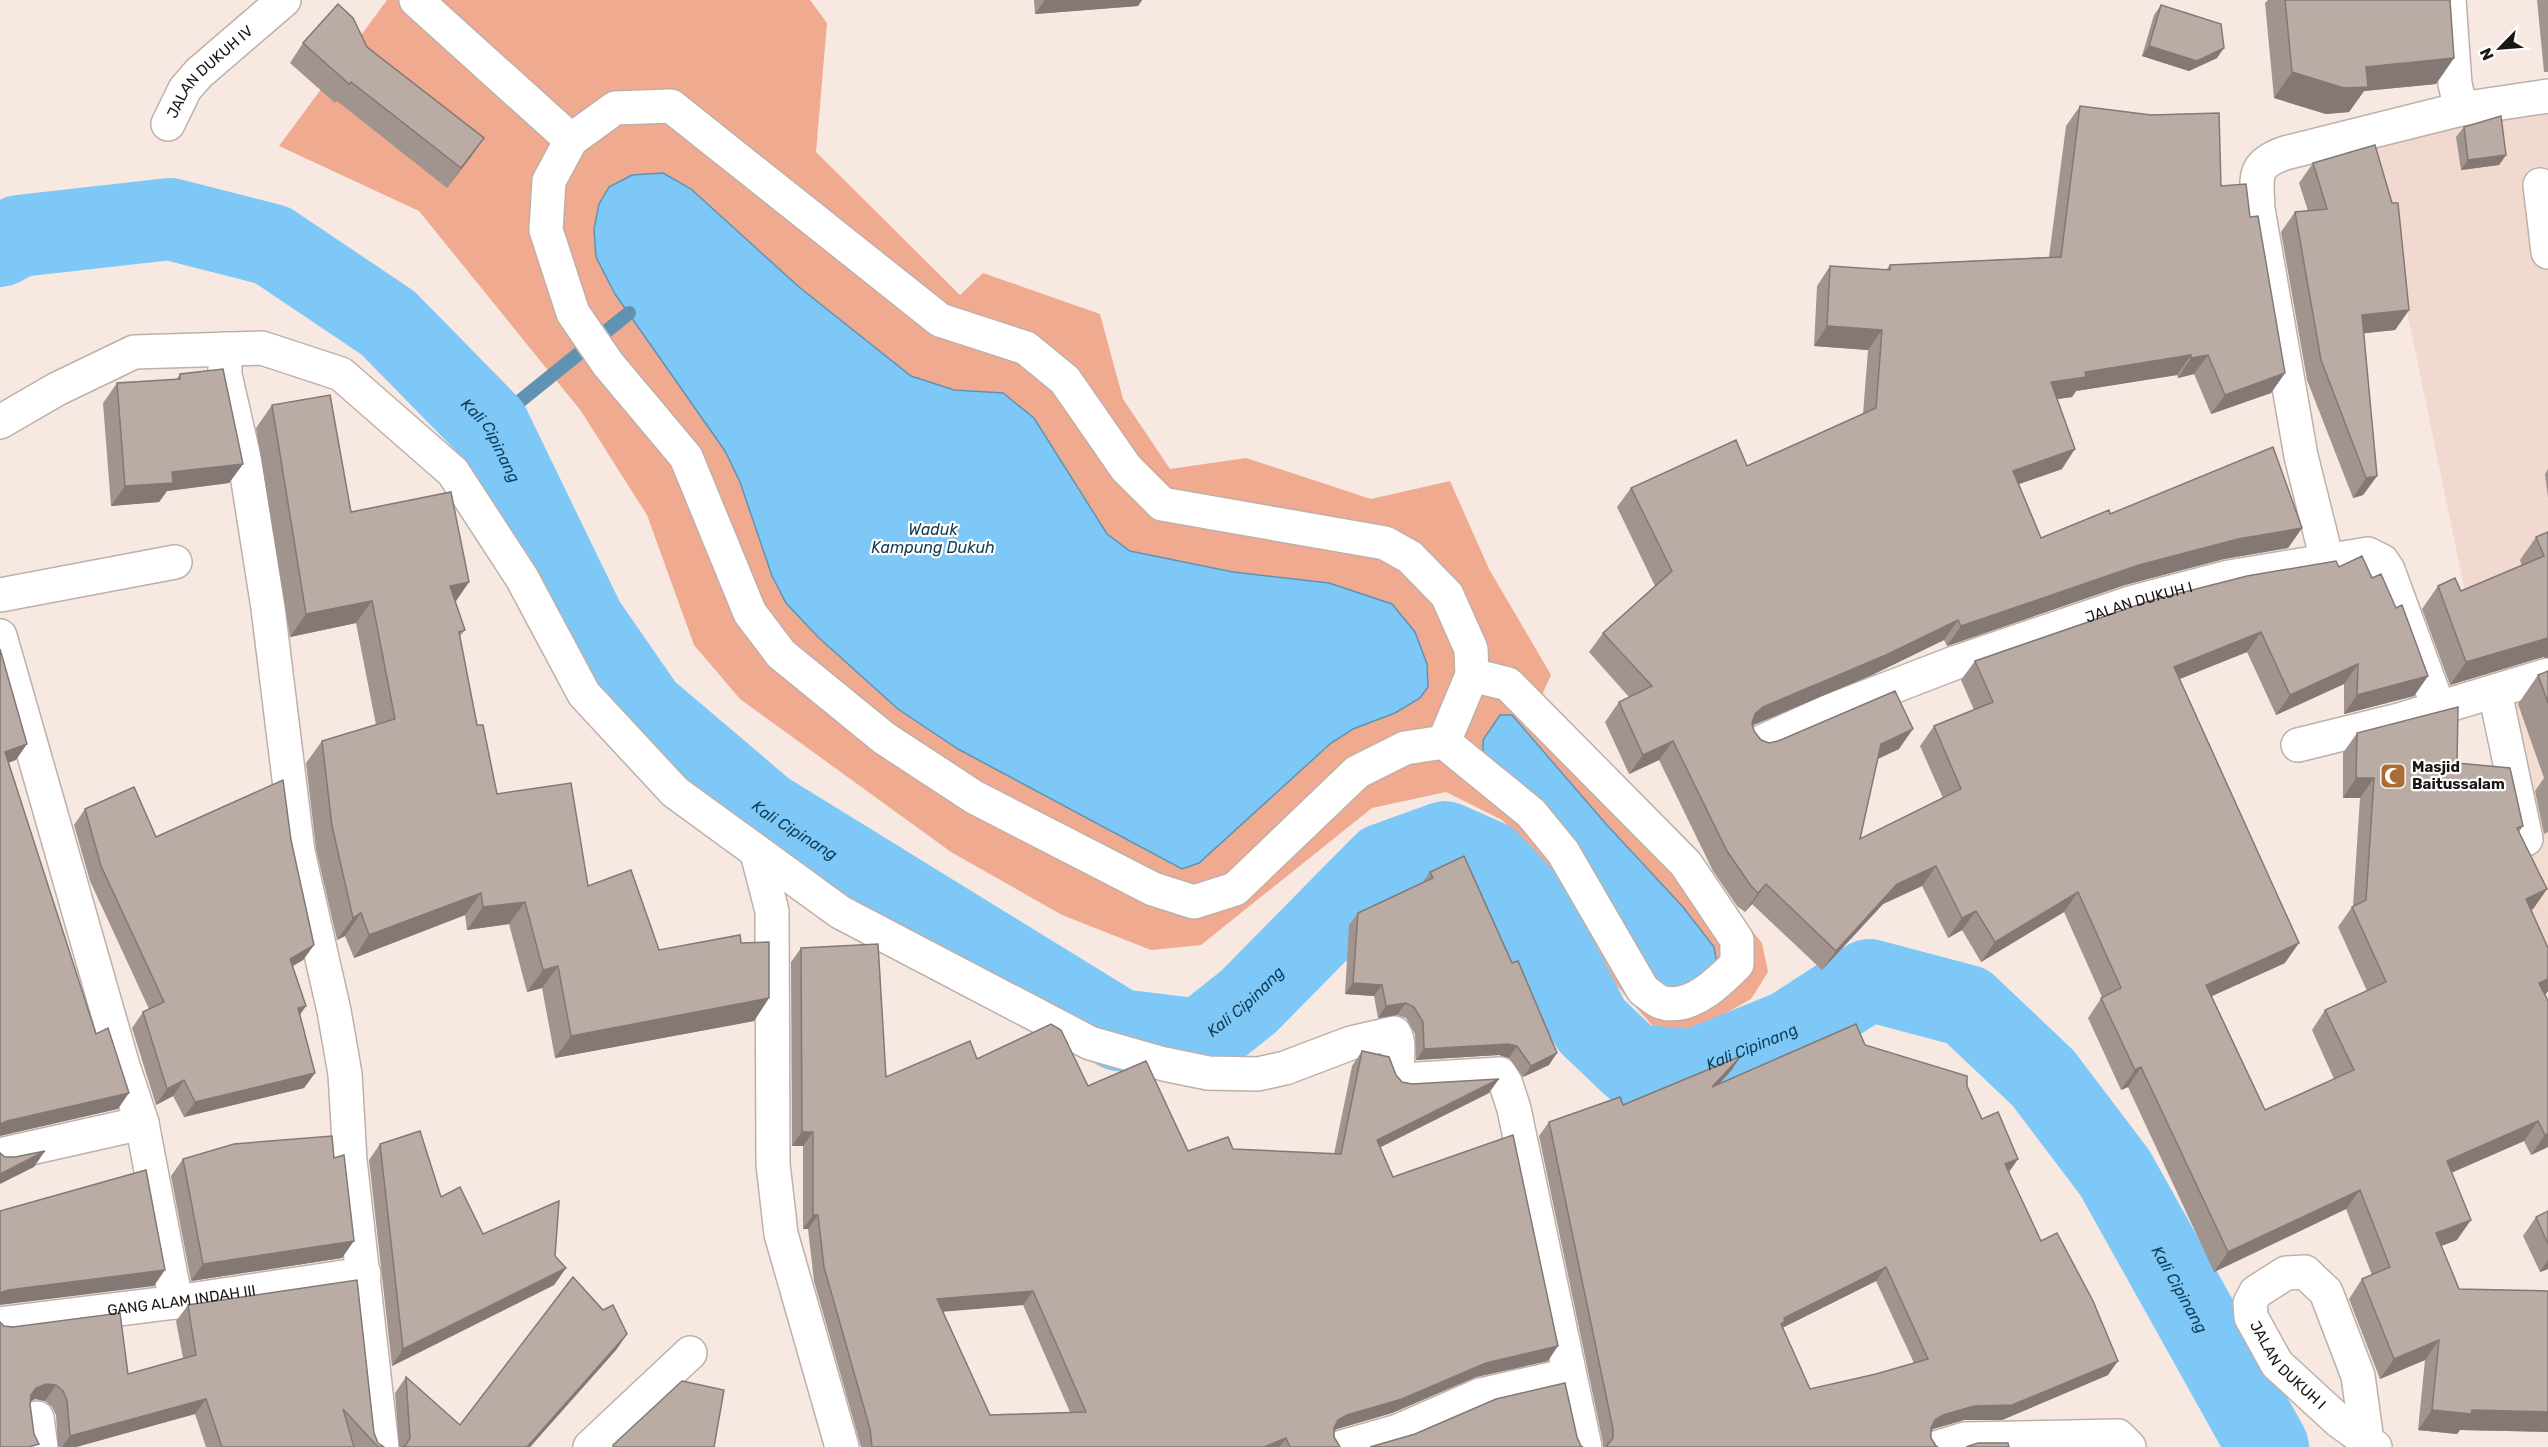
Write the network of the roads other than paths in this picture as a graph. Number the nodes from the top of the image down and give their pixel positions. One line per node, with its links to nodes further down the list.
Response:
1 (284, 0): 6 (street, JALAN DUKUH IV)
2 (416, 0): 7 (street)
3 (2449, 0): 5 (street)
4 (2548, 96): 5 (street)
5 (2461, 109): 12 (street)
6 (168, 124)
7 (571, 140): 16 (street); 20 (street)
8 (2540, 186): 9 (street)
9 (2548, 252)
10 (225, 349): 11 (street); 24 (street); 27 (street)
11 (0, 422)
12 (2327, 560): 19 (street, JALAN DUKUH I); 21 (street, JALAN DUKUH I)
13 (175, 562): 14 (street)
14 (0, 595)
15 (0, 636): 25 (street)
16 (1472, 675): 20 (street); 20 (street)
17 (2548, 675): 18 (street)
18 (2495, 692): 19 (street); 23 (street)
19 (2439, 709): 22 (street)
20 (1444, 742)
21 (1757, 744)
22 (2298, 744)
23 (2526, 839)
24 (757, 854): 31 (street); 35 (street)
25 (142, 1123): 26 (street); 28 (street)
26 (0, 1155)
27 (364, 1274): 28 (street, GANG ALAM INDAH III); 33 (street)
28 (176, 1302): 29 (street, GANG ALAM INDAH III)
29 (0, 1324)
30 (690, 1353): 34 (street)
31 (1569, 1375): 36 (street); 37 (street)
32 (2371, 1444): 32 (street, JALAN DUKUH I)
33 (382, 1447)
34 (590, 1447)
35 (842, 1447)
36 (1342, 1447)
37 (1585, 1447)
38 (1939, 1447): 39 (street)
39 (2129, 1447)

